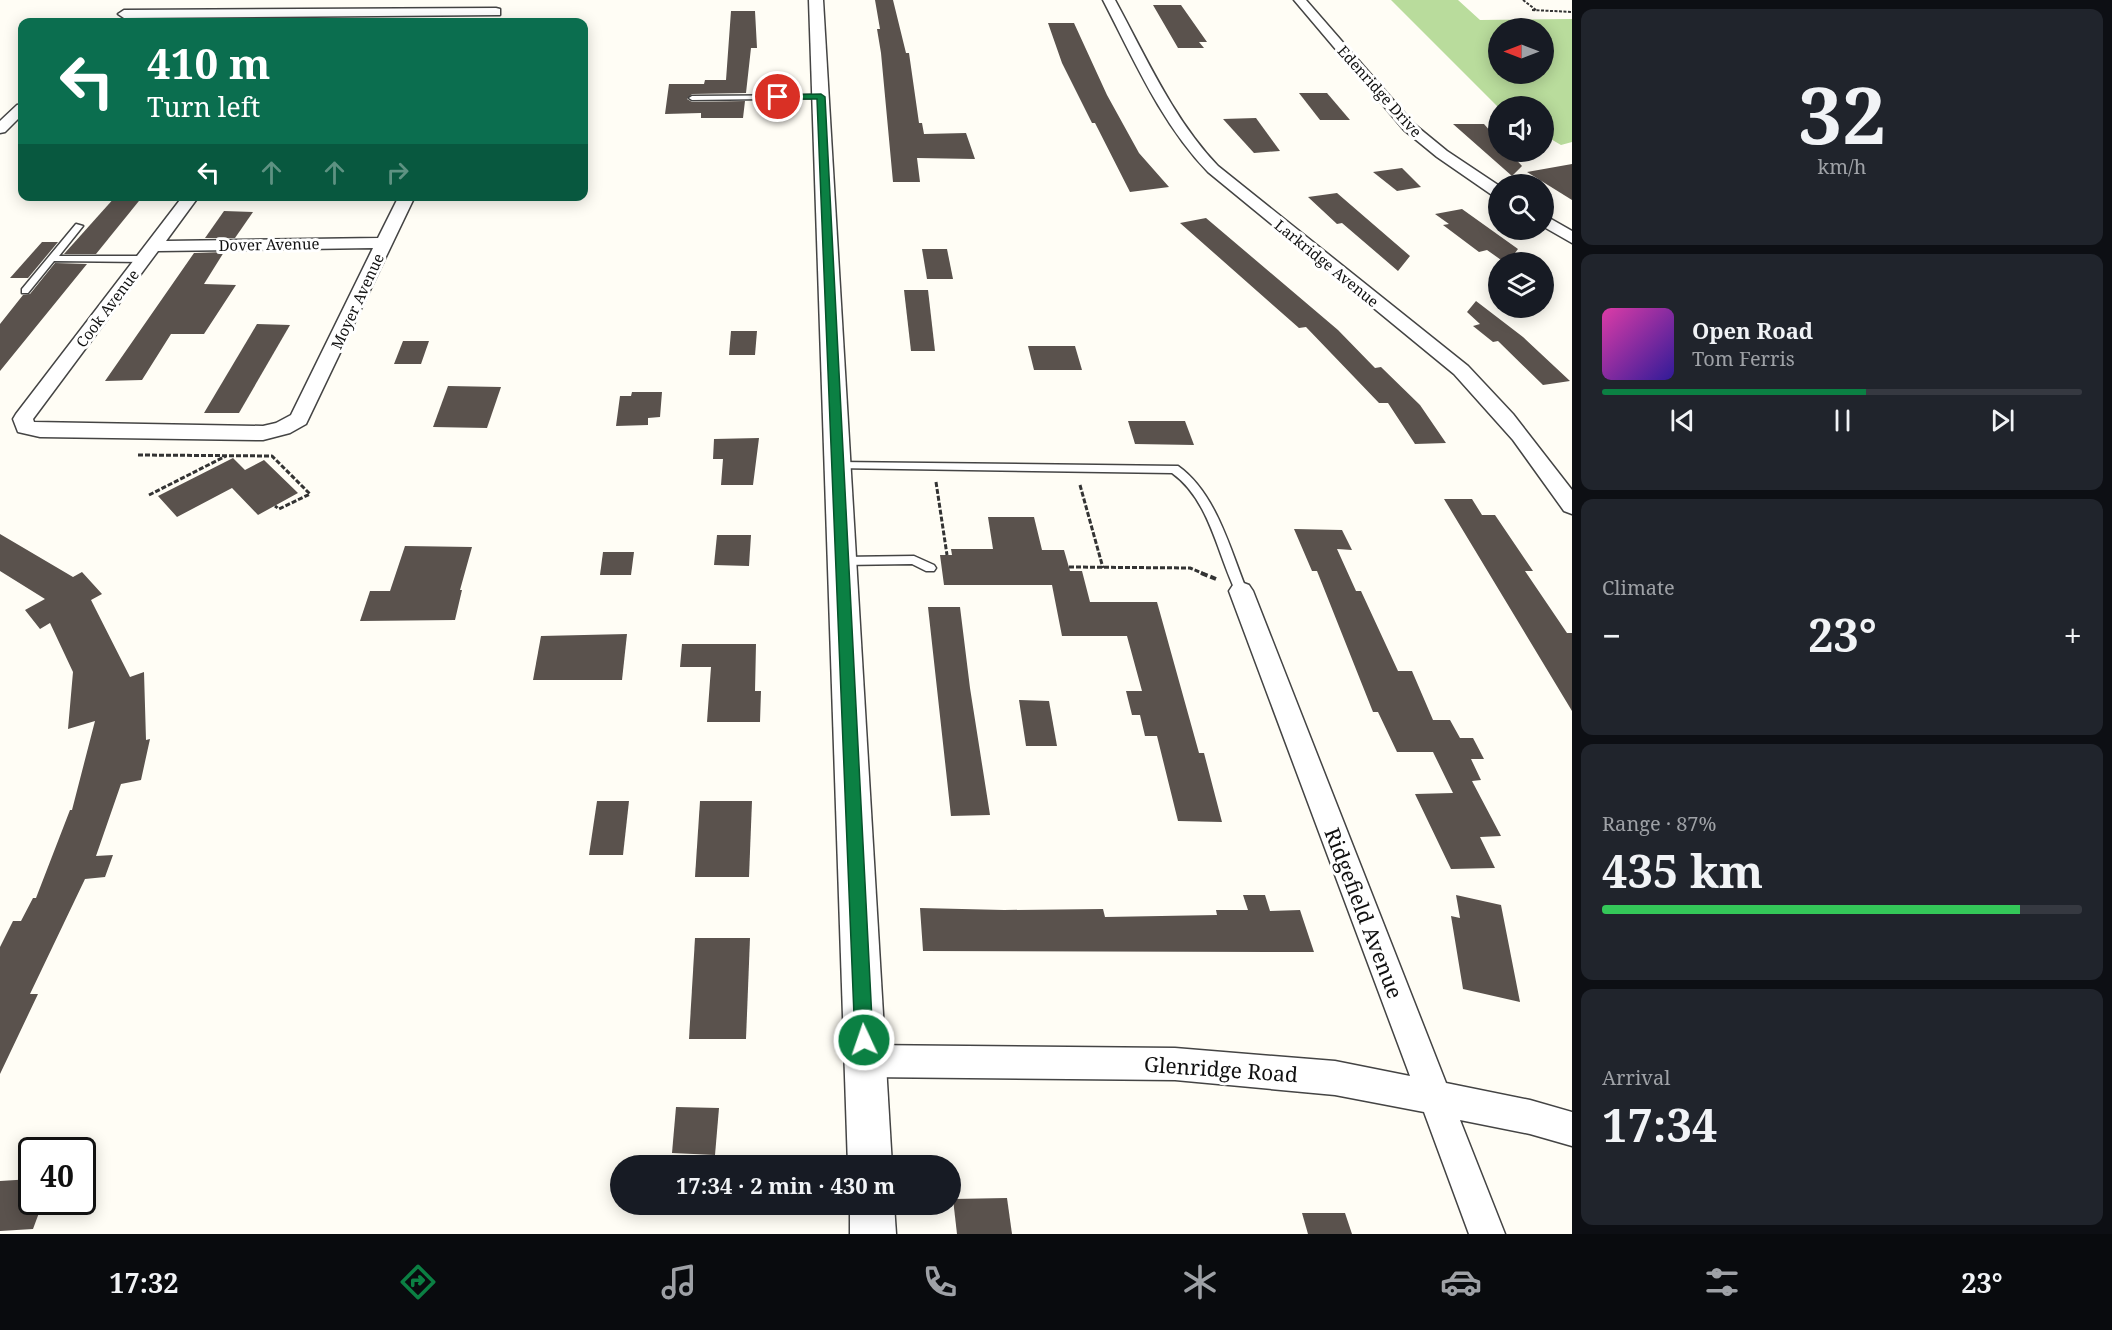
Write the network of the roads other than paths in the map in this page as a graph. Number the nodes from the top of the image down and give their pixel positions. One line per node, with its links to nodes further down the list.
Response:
1 (140, 0): 8 (street)
2 (338, 0): 9 (street)
3 (502, 0): 7 (street)
4 (816, 0): 10 (street)
5 (1109, 0): 26 (street, Larkridge Avenue)
6 (1300, 0): 14 (street, Edenridge Drive)
7 (494, 17): 9 (street)
8 (120, 18): 9 (street)
9 (325, 18)
10 (821, 97): 11 (lane); 25 (street)
11 (692, 98)
12 (18, 112): 13 (street)
13 (0, 129)
14 (1488, 185)
15 (187, 201): 21 (street, Cook Avenue)
16 (405, 201): 20 (street, Moyer Avenue)
17 (79, 226): 22 (lane)
18 (1554, 226): 19 (street)
19 (1572, 238)
20 (385, 243): 21 (street, Dover Avenue); 24 (street, Moyer Avenue)
21 (149, 252): 22 (lane); 24 (street, Cook Avenue)
22 (52, 258): 23 (lane)
23 (25, 291)
24 (23, 419)
25 (838, 465): 27 (street); 29 (lane)
26 (1572, 506)
27 (842, 561): 28 (lane); 30 (street)
28 (930, 568)
29 (1241, 591): 31 (street, Ridgefield Avenue)
30 (865, 1061): 31 (street, Glenridge Road); 33 (street)
31 (1435, 1097): 32 (street, Glenridge Road); 36 (street, Ridgefield Avenue)
32 (1572, 1129)
33 (869, 1155)
34 (872, 1215): 35 (street)
35 (873, 1234)
36 (1486, 1234)

